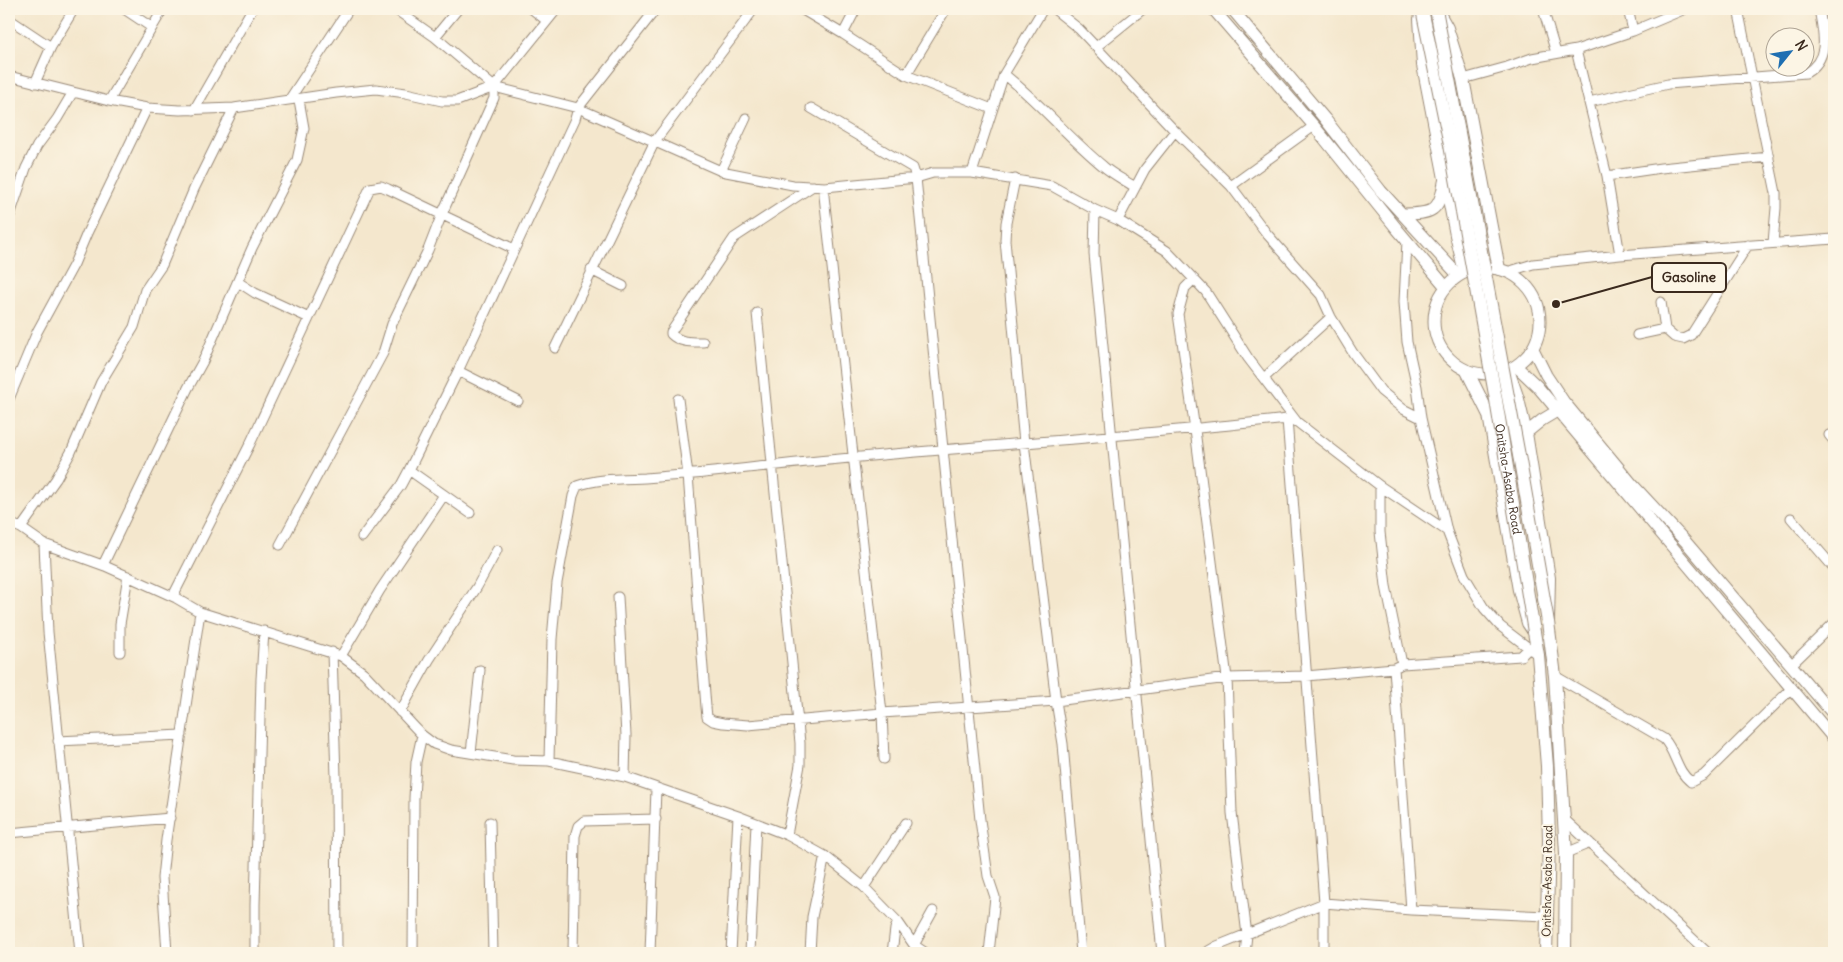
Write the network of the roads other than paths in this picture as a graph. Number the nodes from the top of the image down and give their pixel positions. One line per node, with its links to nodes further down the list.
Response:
1 (74, 9): 33 (street)
2 (124, 9): 29 (street)
3 (163, 9): 29 (street)
4 (252, 9): 54 (street)
5 (349, 9): 45 (street)
6 (395, 9): 32 (street)
7 (458, 9): 32 (street)
8 (532, 9): 28 (street)
9 (557, 9): 28 (street)
10 (656, 9): 51 (street)
11 (754, 9): 58 (street)
12 (801, 9): 31 (street)
13 (856, 9): 31 (street)
14 (946, 9): 38 (street)
15 (1043, 9): 37 (street)
16 (1054, 9): 34 (street)
17 (1143, 9): 34 (street)
18 (1213, 9): 56 (main road)
19 (1232, 9): 60 (main road)
20 (1421, 9): 65 (highway); 138 (highway, Onitsha-Asaba Road, bridge)
21 (1437, 9): 41 (highway); 135 (highway, bridge)
22 (1543, 9): 36 (street)
23 (1628, 9): 30 (street)
24 (1685, 9): 30 (street)
25 (1738, 9): 40 (street)
26 (1819, 9): 40 (street)
27 (9, 19): 33 (street)
28 (547, 20): 43 (street)
29 (151, 27): 47 (street)
30 (1633, 31): 35 (street)
31 (843, 34): 38 (street)
32 (436, 37): 43 (street)
33 (51, 47): 42 (street)
34 (1096, 47): 57 (street)
35 (1576, 50): 36 (street); 48 (street)
36 (1556, 53): 41 (street)
37 (1004, 74): 53 (street); 70 (street)
38 (906, 75): 53 (street)
39 (9, 76): 42 (street)
40 (1751, 78): 48 (street); 59 (street)
41 (1463, 79): 83 (highway)
42 (34, 83): 44 (street)
43 (494, 87): 46 (street); 51 (street); 72 (street)
44 (73, 92): 47 (street); 74 (street)
45 (289, 100): 46 (street); 50 (street)
46 (299, 100): 86 (street)
47 (109, 101): 49 (street)
48 (1589, 102): 63 (street)
49 (147, 108): 54 (street); 102 (street)
50 (234, 108): 54 (street); 123 (street)
51 (578, 108): 58 (street); 80 (street)
52 (811, 108): 64 (street)
53 (992, 109): 62 (street)
54 (194, 110)
55 (746, 118): 61 (street)
56 (1314, 126): 60 (main road); 68 (street)
57 (1176, 131): 68 (street); 70 (street)
58 (655, 142): 61 (street); 82 (street)
59 (1769, 157): 63 (street); 78 (street)
60 (1358, 169): 73 (main road); 77 (main road)
61 (721, 170): 67 (street)
62 (972, 173): 64 (street); 66 (street)
63 (1607, 176): 81 (street)
64 (916, 178): 69 (street); 113 (street)
65 (1445, 178): 73 (main road); 84 (highway)
66 (1015, 179): 71 (street); 112 (street)
67 (813, 186): 69 (street); 95 (street)
68 (1231, 186): 91 (street)
69 (825, 187): 114 (street)
70 (1135, 187): 75 (street)
71 (1095, 210): 75 (street); 111 (street)
72 (442, 214): 80 (street); 92 (street); 127 (street)
73 (1403, 214): 84 (main road)
74 (9, 218)
75 (1118, 220): 85 (street)
76 (1834, 239): 78 (street)
77 (1407, 242): 88 (main road); 106 (street)
78 (1772, 243): 79 (street)
79 (1748, 246): 81 (street); 93 (street)
80 (514, 249): 100 (street)
81 (1620, 255): 83 (street)
82 (592, 270): 87 (street); 96 (street)
83 (1503, 270): 84 (main road); 97 (main road)
84 (1462, 274): 88 (main road)
85 (1194, 279): 101 (street); 109 (street)
86 (238, 282): 92 (street); 129 (street)
87 (623, 286)
88 (1446, 286): 99 (main road)
89 (1661, 302): 93 (street)
90 (756, 312): 115 (street)
91 (1330, 317): 101 (street); 106 (street)
92 (309, 318): 132 (street)
93 (1665, 329): 94 (street)
94 (1637, 335)
95 (704, 342)
96 (555, 348)
97 (1533, 349): 98 (main road); 143 (main road)
98 (1512, 368): 99 (main road); 105 (main road); 110 (highway)
99 (1467, 370): 138 (highway)
100 (458, 371): 104 (street); 116 (street)
101 (1264, 378): 108 (street)
102 (9, 399)
103 (678, 399): 117 (street)
104 (518, 401)
105 (1558, 411): 110 (main road); 149 (main road)
106 (1421, 418): 124 (street)
107 (1287, 419): 108 (street); 109 (street); 146 (street)
108 (1297, 422): 118 (street)
109 (1195, 430): 111 (street); 148 (street)
110 (1526, 433): 135 (highway)
111 (1112, 436): 112 (street); 150 (street)
112 (1024, 443): 113 (street); 151 (street)
113 (943, 450): 114 (street); 152 (street)
114 (854, 458): 115 (street); 154 (street)
115 (771, 465): 117 (street); 156 (street)
116 (409, 470): 119 (street); 125 (street)
117 (688, 475): 156 (street); 163 (street)
118 (1380, 486): 124 (street); 144 (street)
119 (444, 495): 120 (street); 142 (street)
120 (470, 513)
121 (1791, 518): 130 (street)
122 (9, 523): 123 (street)
123 (21, 528): 126 (street)
124 (1447, 531): 141 (street)
125 (362, 537)
126 (44, 544): 129 (street); 160 (street)
127 (280, 545)
128 (497, 550): 153 (street)
129 (103, 565): 131 (street)
130 (1834, 568)
131 (128, 576): 132 (street); 139 (street)
132 (173, 596): 134 (street)
133 (618, 597): 164 (street)
134 (200, 612): 137 (street); 157 (street)
135 (1548, 622): 147 (highway)
136 (1834, 623): 143 (street)
137 (264, 631): 140 (street); 190 (street)
138 (1534, 632): 141 (highway, Onitsha-Asaba Road)
139 (120, 652)
140 (332, 652): 142 (street); 191 (street)
141 (1533, 652): 144 (street); 183 (highway, Onitsha-Asaba Road)
142 (341, 656): 153 (street)
143 (1791, 665): 155 (main road)
144 (1398, 666): 146 (street); 181 (street)
145 (480, 670): 161 (street)
146 (1306, 676): 148 (street); 180 (street)
147 (1555, 676): 149 (street); 168 (highway)
148 (1227, 678): 150 (street); 185 (street)
149 (1792, 688): 159 (main road)
150 (1136, 690): 151 (street); 203 (street)
151 (1056, 701): 152 (street); 202 (street)
152 (969, 708): 154 (street); 201 (street)
153 (400, 712): 158 (street)
154 (882, 713): 156 (street); 162 (street)
155 (1834, 715)
156 (798, 719): 175 (street)
157 (182, 735): 160 (street); 167 (street)
158 (422, 735): 161 (street); 192 (street)
159 (1834, 739)
160 (58, 741): 173 (street)
161 (471, 753): 163 (street)
162 (884, 759)
163 (549, 761): 164 (street)
164 (626, 777): 165 (street)
165 (656, 789): 166 (street); 169 (street)
166 (738, 816): 172 (street); 196 (street)
167 (170, 818): 173 (street); 189 (street)
168 (1563, 818): 176 (street); 177 (highway)
169 (656, 819): 194 (street); 195 (street)
170 (490, 822): 193 (street)
171 (906, 822): 179 (street)
172 (756, 823): 175 (street); 197 (street)
173 (68, 828): 174 (street); 188 (street)
174 (9, 833)
175 (786, 835): 178 (street)
176 (1590, 843): 177 (street); 187 (street)
177 (1566, 853): 208 (highway)
178 (825, 856): 179 (street); 198 (street)
179 (864, 887): 184 (street)
180 (1324, 904): 181 (street); 185 (street); 206 (street)
181 (1411, 910): 183 (street)
182 (933, 911): 186 (street)
183 (1546, 916): 207 (highway, Onitsha-Asaba Road)
184 (898, 922): 186 (street); 199 (street)
185 (1247, 935): 204 (street); 205 (street)
186 (914, 946): 200 (street)
187 (1700, 950): 209 (street)
188 (80, 953)
189 (167, 953)
190 (255, 953)
191 (337, 953)
192 (413, 953)
193 (492, 953)
194 (573, 953)
195 (650, 953)
196 (732, 953)
197 (750, 953)
198 (810, 953)
199 (892, 953)
200 (926, 953)
201 (989, 953)
202 (1081, 953)
203 (1162, 953)
204 (1205, 953)
205 (1245, 953)
206 (1324, 953)
207 (1546, 953)
208 (1565, 953)
209 (1708, 953)

